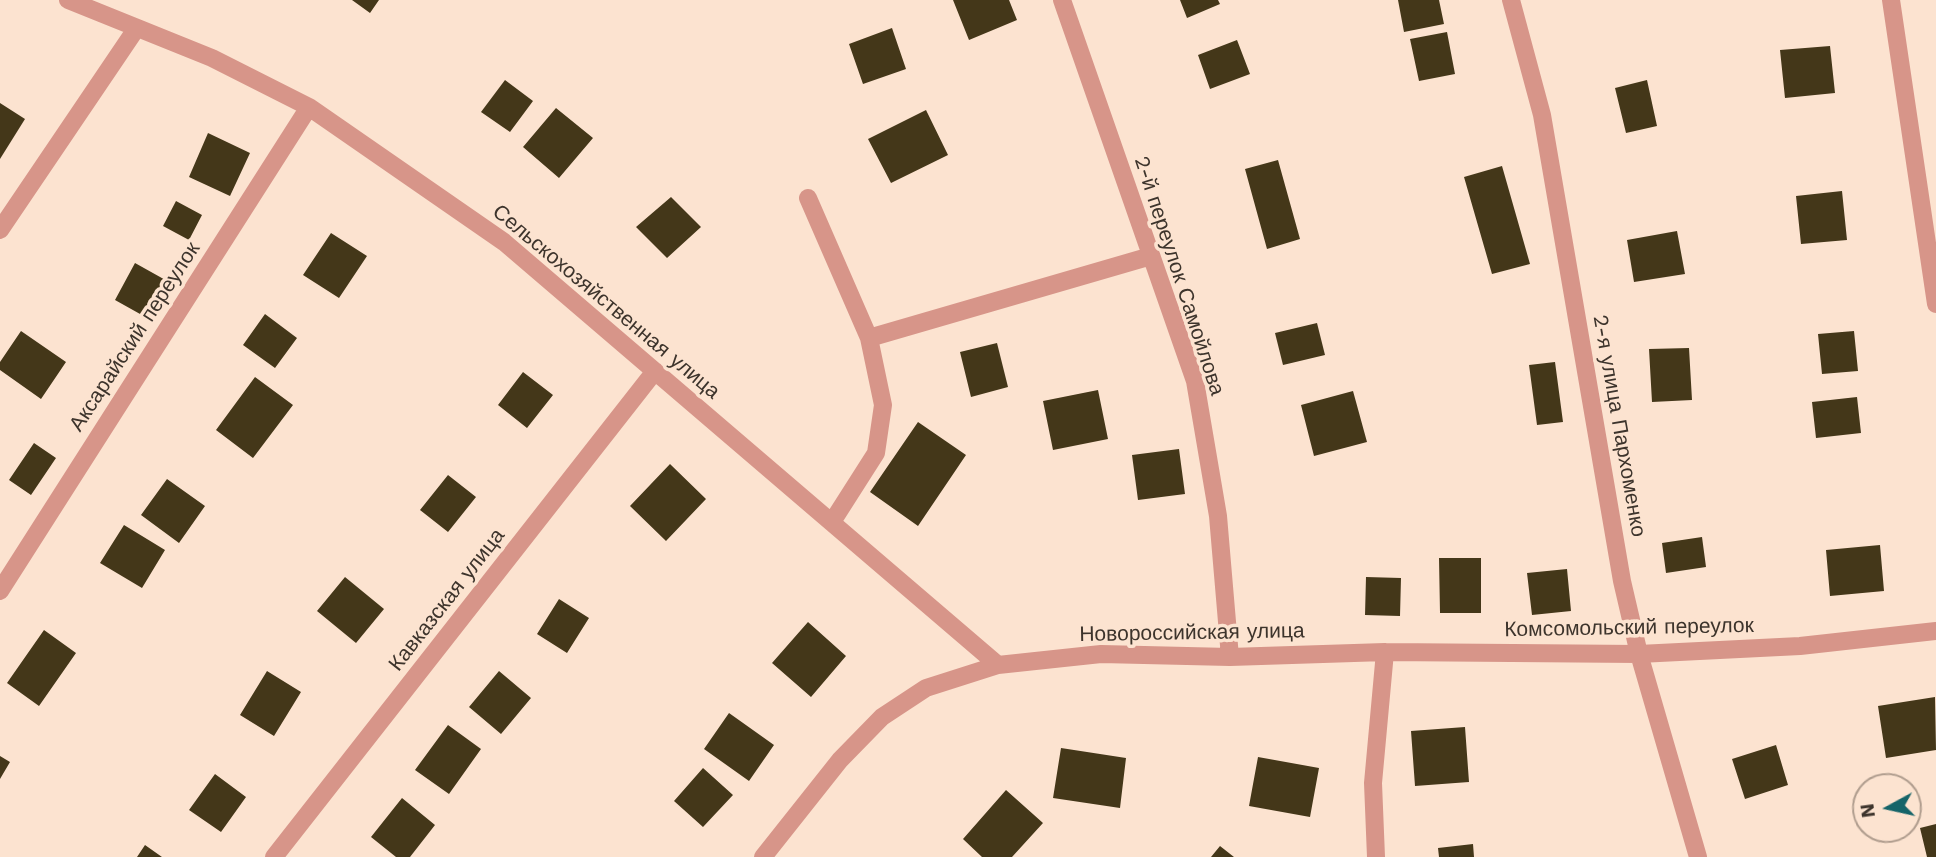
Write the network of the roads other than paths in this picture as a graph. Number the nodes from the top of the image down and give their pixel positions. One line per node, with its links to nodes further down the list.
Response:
1 (68, 0): 5 (street, Сельскохозяйственная улица)
2 (1062, 0): 9 (street, 2-й переулок Самойлова)
3 (1511, 0): 18 (street, 2-я улица Пархоменко)
4 (1891, 0): 10 (street)
5 (136, 29): 6 (street, Сельскохозяйственная улица); 8 (street)
6 (309, 107): 12 (street, Сельскохозяйственная улица); 14 (street, Аксарайский переулок)
7 (808, 198): 11 (street)
8 (0, 230)
9 (1152, 256): 11 (street); 19 (street, 2-й переулок Самойлова)
10 (1936, 304)
11 (869, 338): 13 (street)
12 (655, 371): 13 (street, Сельскохозяйственная улица); 21 (street, Кавказская улица)
13 (832, 522): 20 (street, Сельскохозяйственная улица)
14 (0, 591)
15 (1936, 631): 18 (street, Комсомольский переулок)
16 (1385, 652): 17 (street, Комсомольский переулок); 18 (street, Комсомольский переулок); 23 (street)
17 (1321, 654): 19 (street, Новороссийская улица)
18 (1639, 654): 24 (street, 2-я улица Пархоменко)
19 (1230, 657): 20 (street, Новороссийская улица)
20 (998, 665): 22 (street, Новороссийская улица)
21 (274, 857)
22 (763, 857)
23 (1376, 857)
24 (1698, 857)

